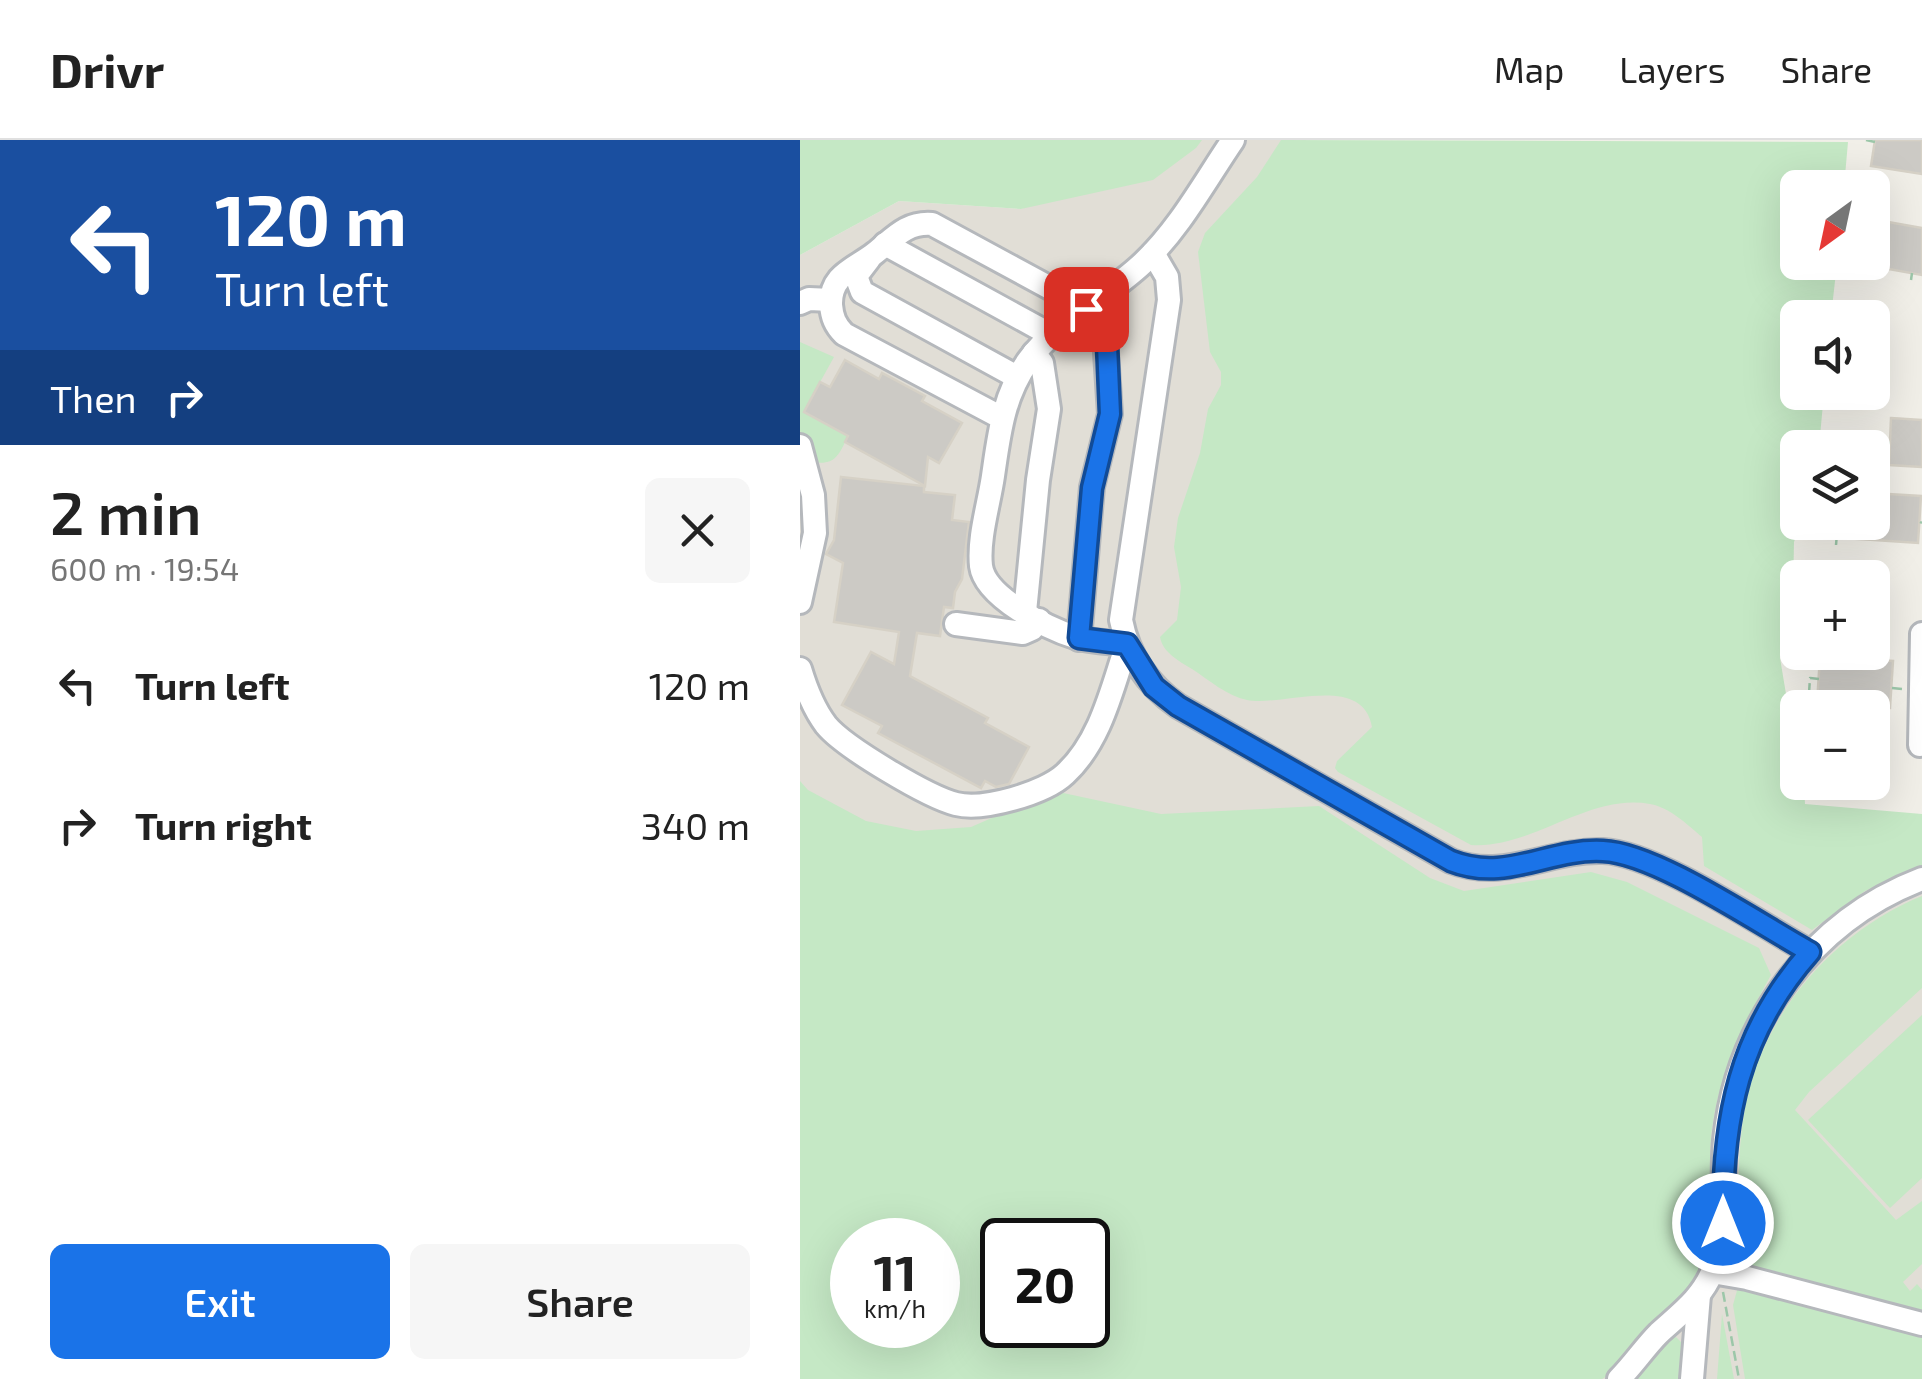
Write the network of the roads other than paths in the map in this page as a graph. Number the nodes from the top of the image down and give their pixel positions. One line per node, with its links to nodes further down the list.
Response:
1 (1233, 140): 3 (street)
2 (878, 250): 4 (street); 6 (street); 7 (street); 8 (street)
3 (1153, 253): 6 (street); 16 (street)
4 (831, 300): 5 (street); 9 (street)
5 (800, 303)
6 (1086, 309): 7 (street); 15 (street)
7 (1042, 345): 8 (street); 12 (street)
8 (1018, 376): 9 (street)
9 (1002, 418): 12 (street)
10 (800, 446): 11 (street)
11 (800, 602)
12 (1032, 616): 13 (street); 15 (street)
13 (956, 624)
14 (1922, 634): 18 (street)
15 (1079, 638): 16 (street)
16 (1127, 644): 17 (street); 20 (street)
17 (800, 670)
18 (1920, 739)
19 (1922, 879): 20 (street)
20 (1810, 952): 21 (street)
21 (1715, 1273): 22 (street); 23 (street)
22 (1700, 1295): 24 (street); 25 (street)
23 (1922, 1324)
24 (1627, 1375)
25 (1692, 1379)

